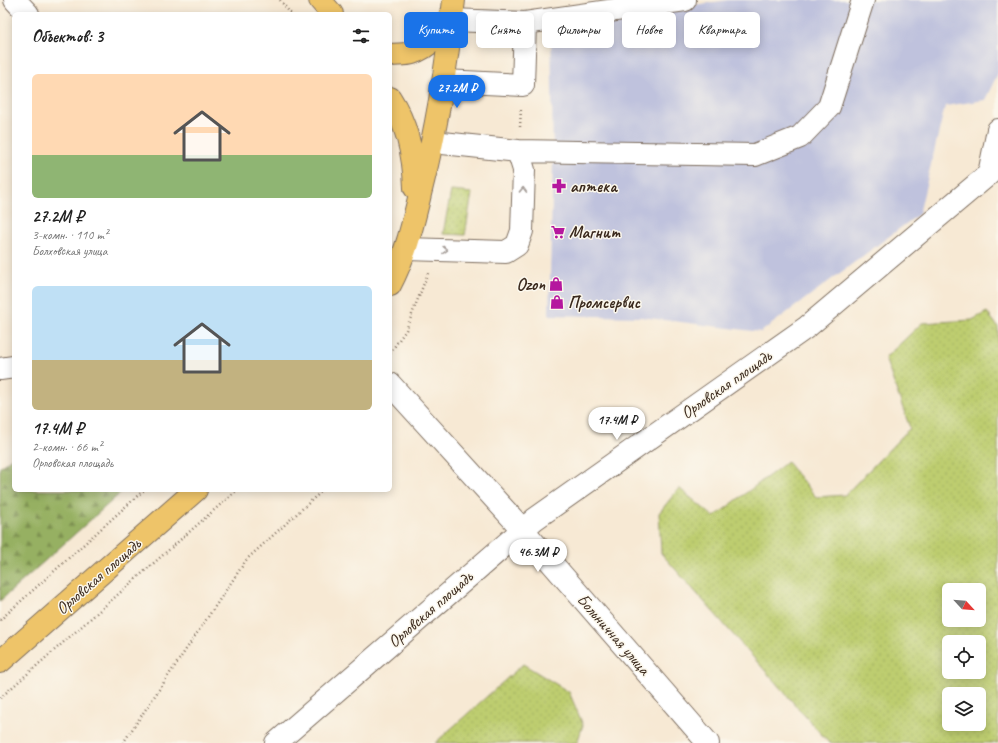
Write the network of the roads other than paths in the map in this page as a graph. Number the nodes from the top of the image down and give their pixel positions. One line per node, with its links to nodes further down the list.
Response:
1 (15, 0): 7 (street)
2 (320, 0): 8 (main road)
3 (337, 0): 9 (main road)
4 (685, 0): 11 (street)
5 (863, 0): 18 (street)
6 (454, 5): 10 (street); 13 (main road); 14 (main road)
7 (26, 12)
8 (330, 12)
9 (339, 12)
10 (482, 12)
11 (534, 22)
12 (524, 48): 14 (street)
13 (392, 55)
14 (444, 81): 17 (main road)
15 (392, 101): 20 (main road)
16 (998, 130): 19 (street)
17 (433, 142): 18 (street); 20 (main road)
18 (518, 151): 21 (street, one-way to 18)
19 (993, 178): 27 (street, Орловская площадь)
20 (416, 210): 21 (main road)
21 (406, 248): 22 (main road)
22 (392, 280)
23 (12, 368): 24 (street)
24 (0, 369)
25 (392, 386): 27 (street, Больничная улица)
26 (194, 492): 28 (main road, Орловская площадь)
27 (523, 530): 29 (street, Орловская площадь); 30 (street, Больничная улица)
28 (0, 662)
29 (276, 743)
30 (708, 743)

